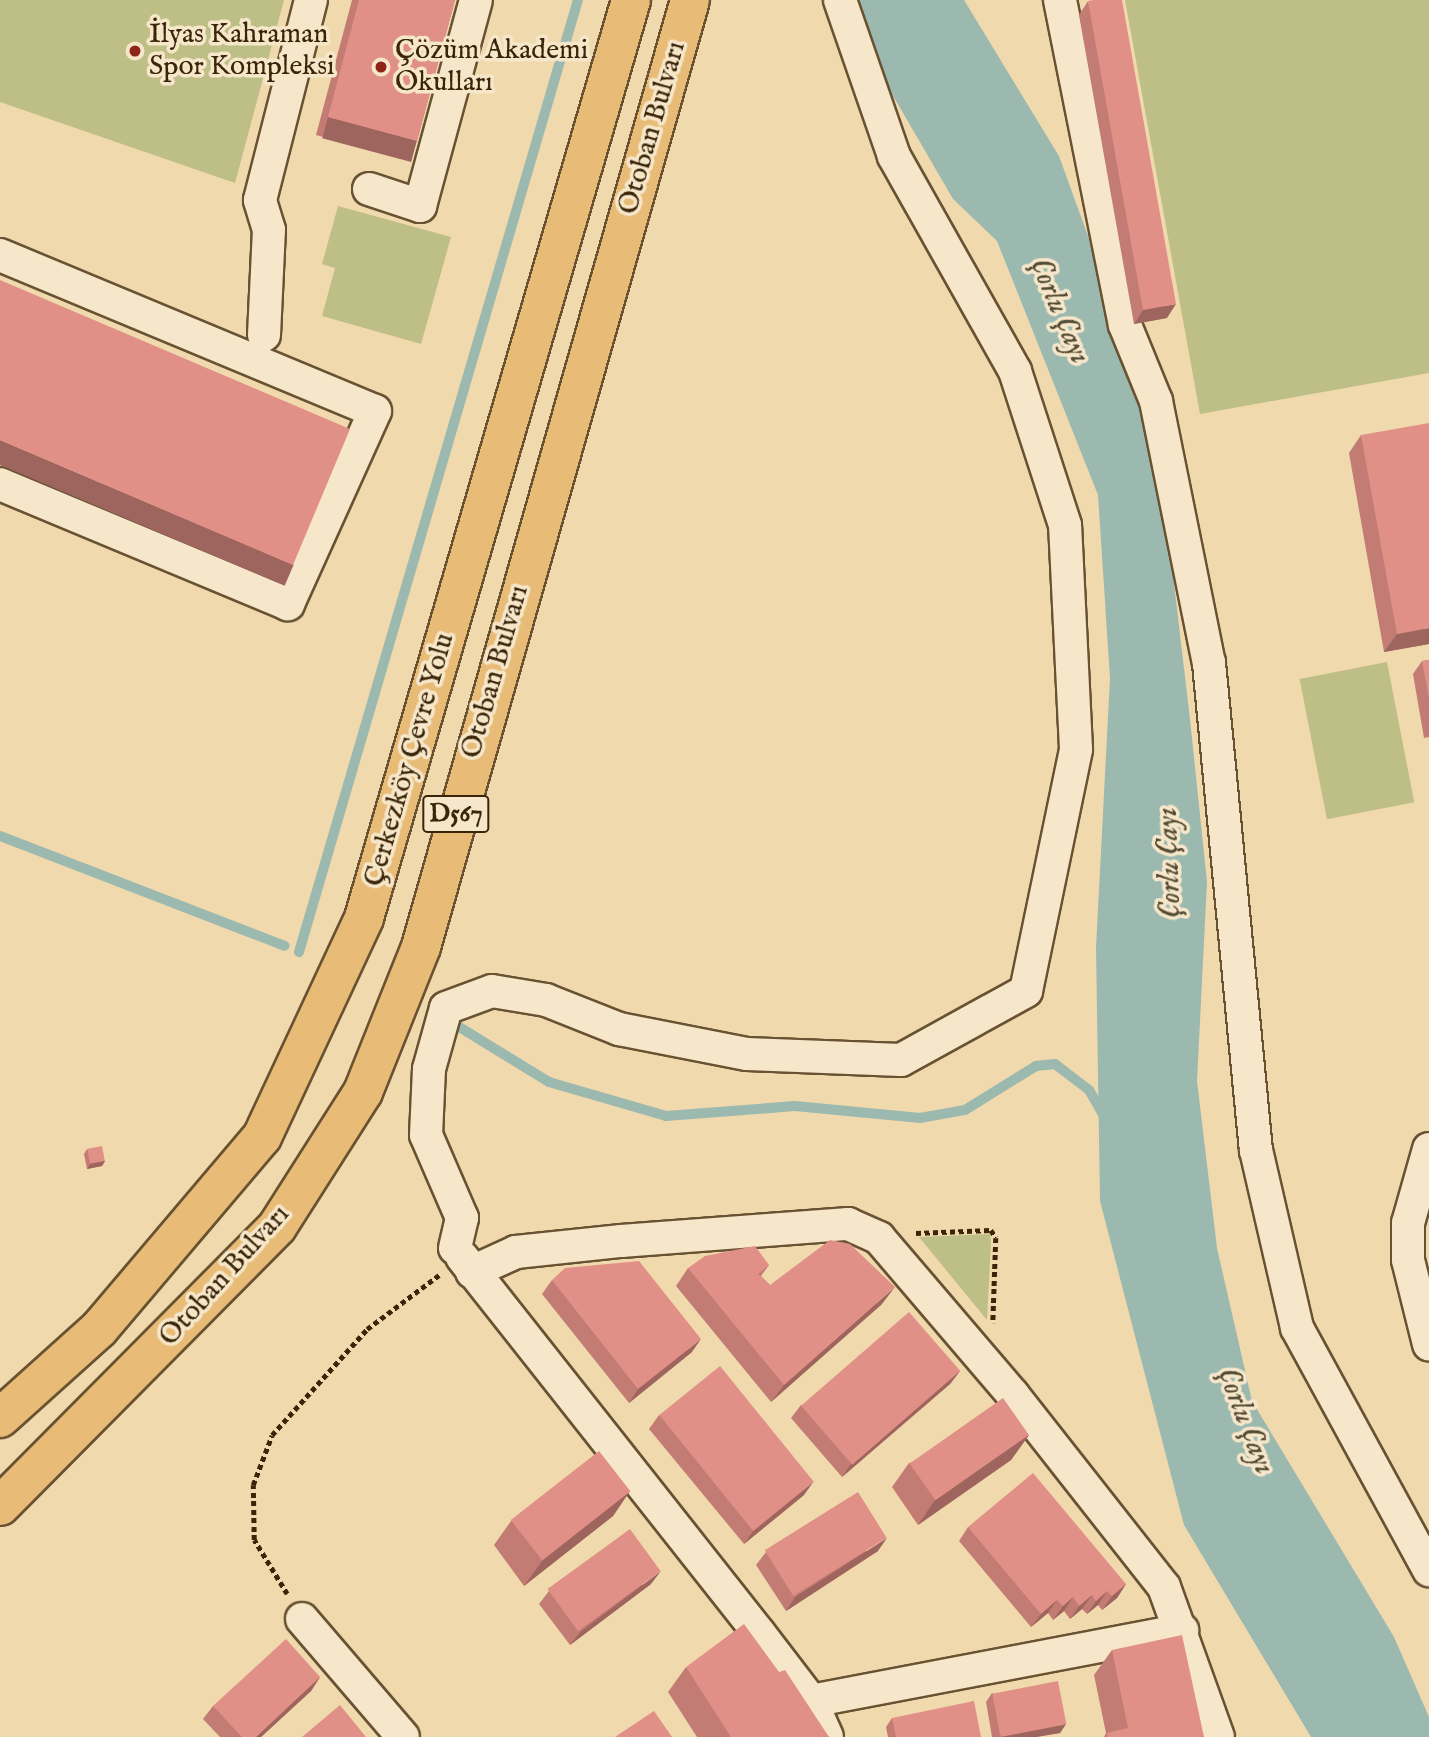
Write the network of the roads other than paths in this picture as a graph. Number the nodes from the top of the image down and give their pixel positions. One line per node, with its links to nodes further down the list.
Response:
1 (311, 0): 9 (street)
2 (476, 0): 7 (street)
3 (631, 0): 14 (highway, Çerkezköy Çevre Yolu / D567)
4 (690, 0): 15 (highway, Otoban Bulvarı / D567)
5 (840, 0): 12 (street)
6 (1060, 0): 16 (street)
7 (369, 190)
8 (0, 256): 10 (street)
9 (264, 335)
10 (0, 484)
11 (1429, 1149): 13 (street)
12 (459, 1253): 18 (street); 19 (street)
13 (1429, 1344)
14 (0, 1418)
15 (0, 1506)
16 (1429, 1570)
17 (302, 1619): 20 (street)
18 (1182, 1630): 19 (street); 22 (street)
19 (811, 1701): 21 (street)
20 (403, 1737)
21 (827, 1737)
22 (1218, 1737)

